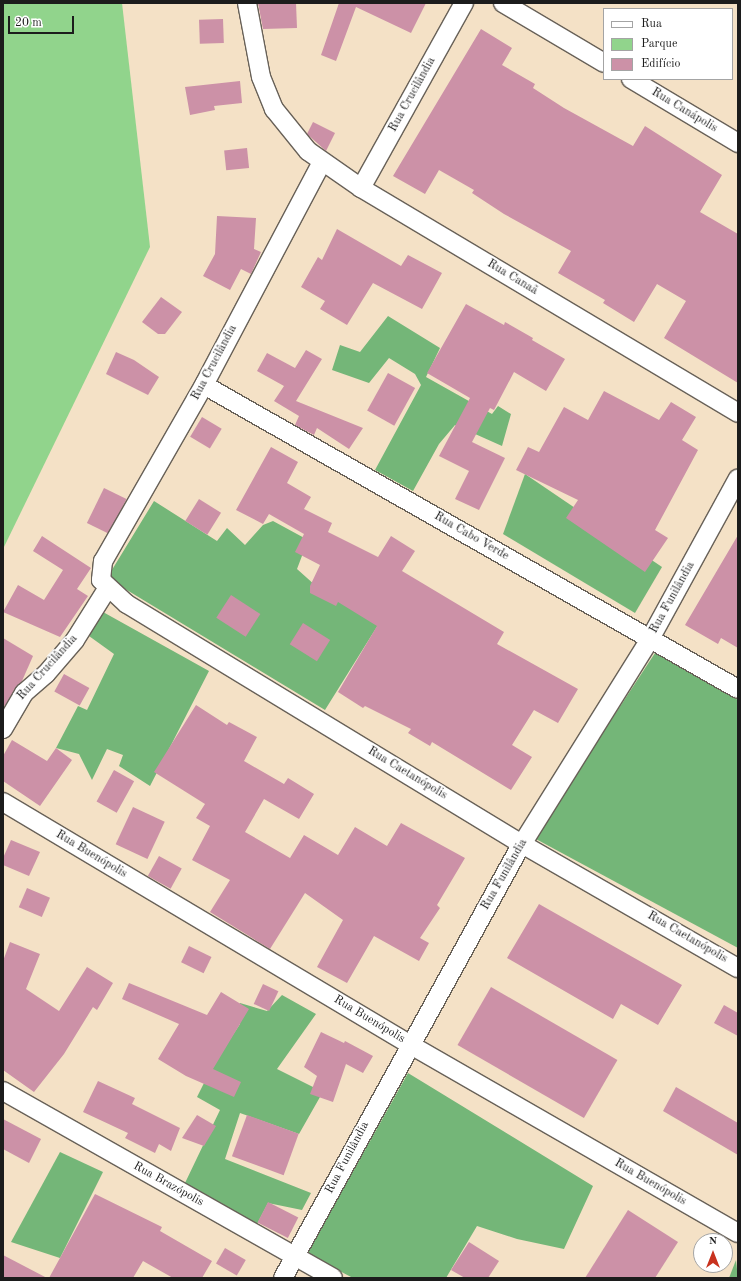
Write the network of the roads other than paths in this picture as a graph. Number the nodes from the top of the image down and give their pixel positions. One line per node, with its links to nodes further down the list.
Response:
1 (246, 3): 7 (street, Rua Canaã)
2 (464, 3): 8 (street, Rua Crucilândia)
3 (503, 3): 4 (street)
4 (603, 62)
5 (633, 80): 6 (street, Rua Canápolis)
6 (738, 143)
7 (322, 162): 8 (street, Rua Canaã); 9 (street, Rua Crucilândia)
8 (361, 188): 10 (street, Rua Canaã)
9 (204, 385): 12 (street, Rua Crucilândia); 13 (street, Rua Cabo Verde)
10 (738, 413)
11 (738, 478): 13 (street, Rua Funilândia)
12 (107, 589): 15 (street, Rua Crucilândia); 17 (street, Rua Caetanópolis)
13 (650, 639): 14 (street, Rua Cabo Verde); 17 (street, Rua Funilândia)
14 (738, 689)
15 (3, 729)
16 (3, 802): 19 (street, Rua Buenópolis)
17 (522, 844): 18 (street, Rua Caetanópolis); 19 (street, Rua Funilândia)
18 (738, 968)
19 (409, 1044): 21 (street, Rua Buenópolis); 22 (street, Rua Funilândia)
20 (3, 1091): 22 (street, Rua Brazópolis)
21 (738, 1233)
22 (296, 1256): 23 (street, Rua Funilândia); 24 (street, Rua Brazópolis)
23 (282, 1278)
24 (333, 1278)

